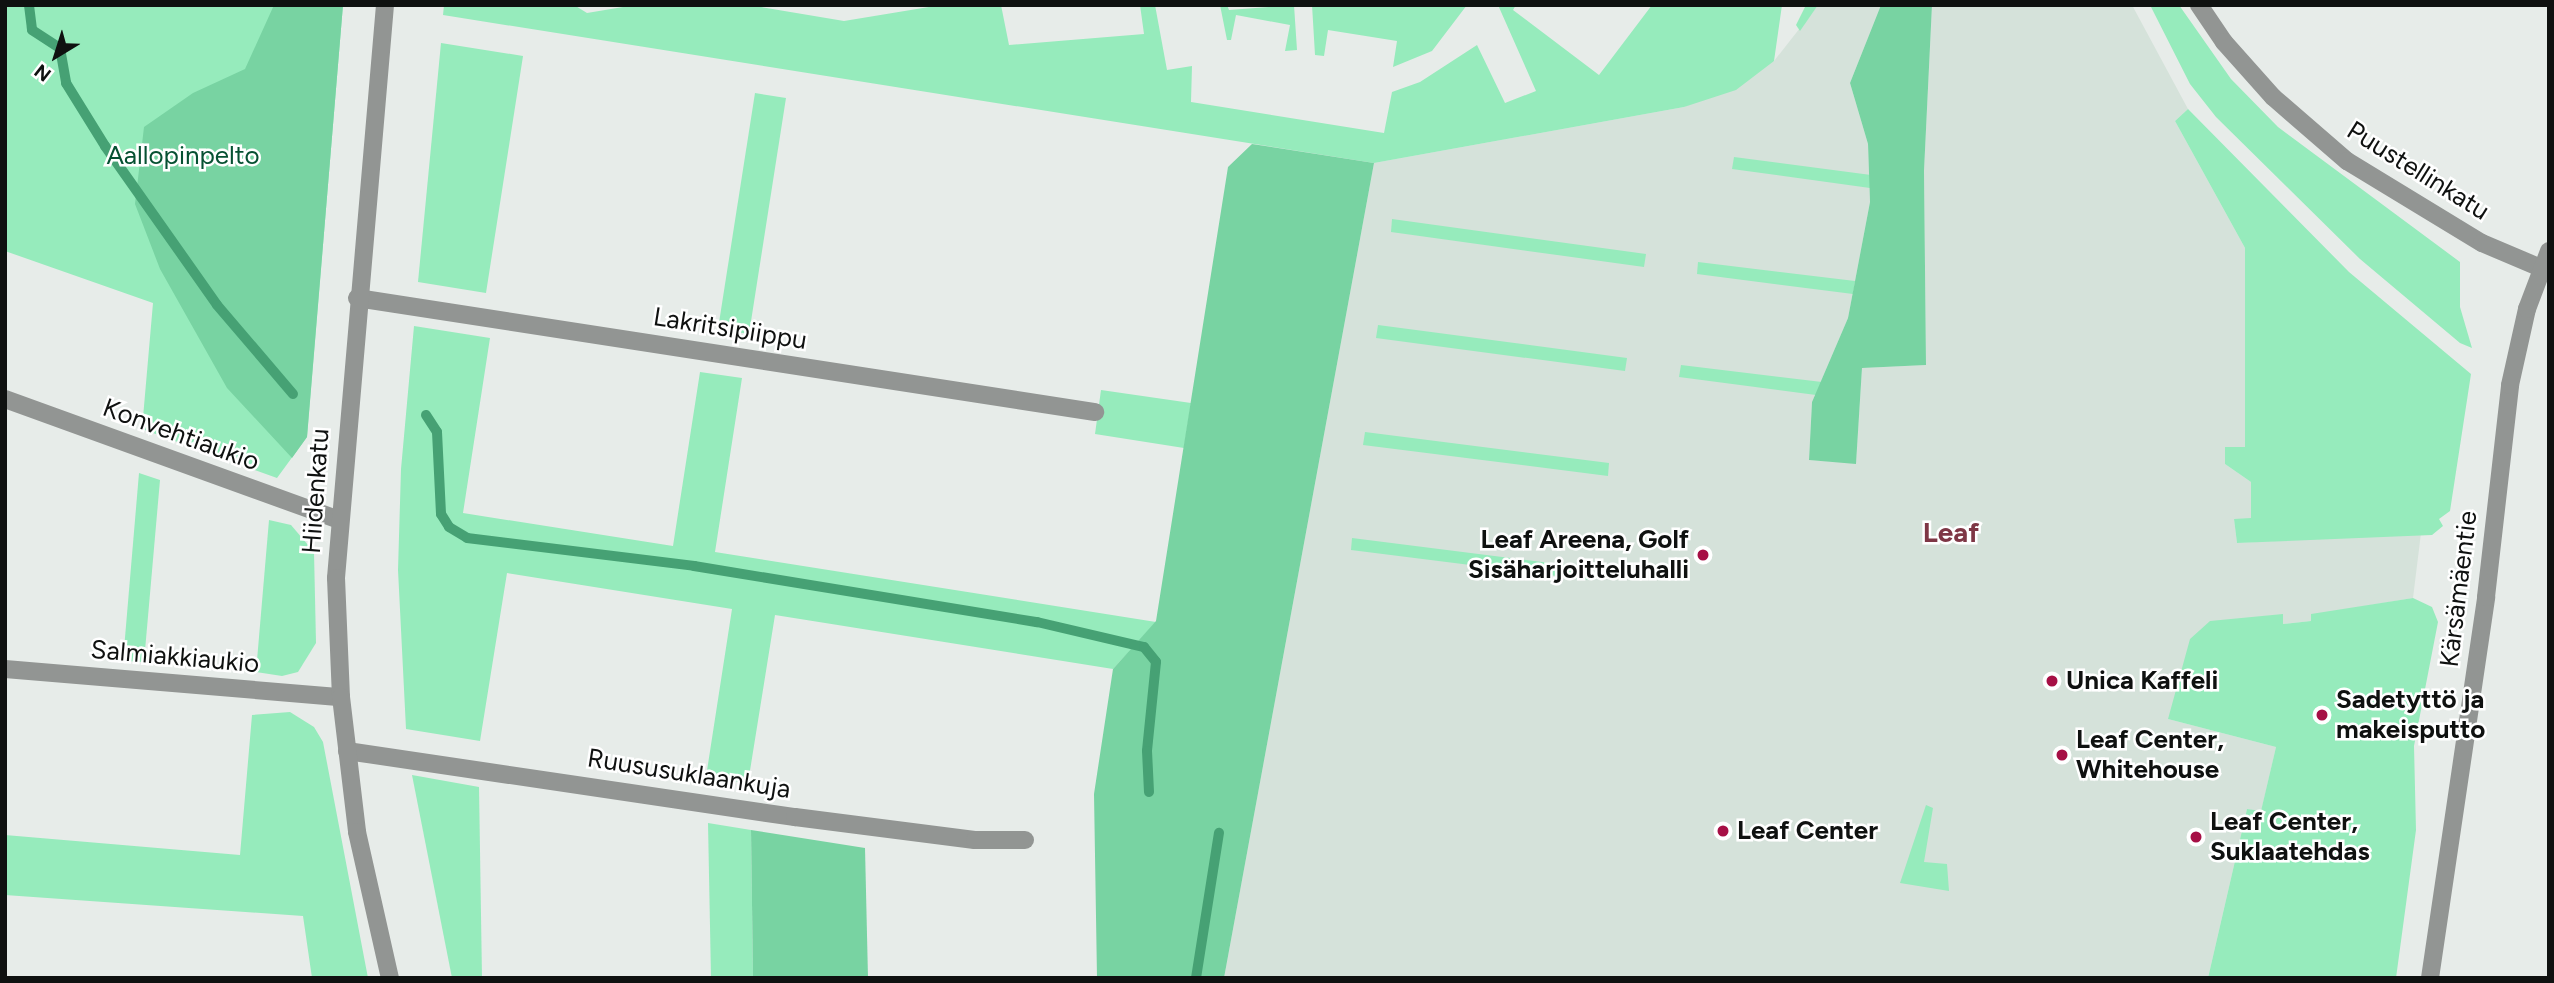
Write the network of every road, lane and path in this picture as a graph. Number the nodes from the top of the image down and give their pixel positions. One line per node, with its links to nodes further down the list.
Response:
1 (384, 5): 5 (street, Hiidenkatu)
2 (2199, 5): 4 (street, Puustellinkatu)
3 (2549, 251): 4 (street, Kärsämäentie)
4 (2541, 268): 14 (street, Kärsämäentie)
5 (357, 298): 7 (street, Lakritsipiippu); 8 (street, Hiidenkatu)
6 (5, 399): 8 (street, Konvehtiaukio)
7 (1095, 412)
8 (339, 520): 10 (street, Hiidenkatu)
9 (5, 669): 10 (street, Salmiakkiaukio)
10 (341, 697): 11 (street, Hiidenkatu)
11 (347, 751): 12 (street, Ruususuklaankuja); 13 (street, Hiidenkatu)
12 (1025, 840)
13 (390, 978)
14 (2430, 978)

